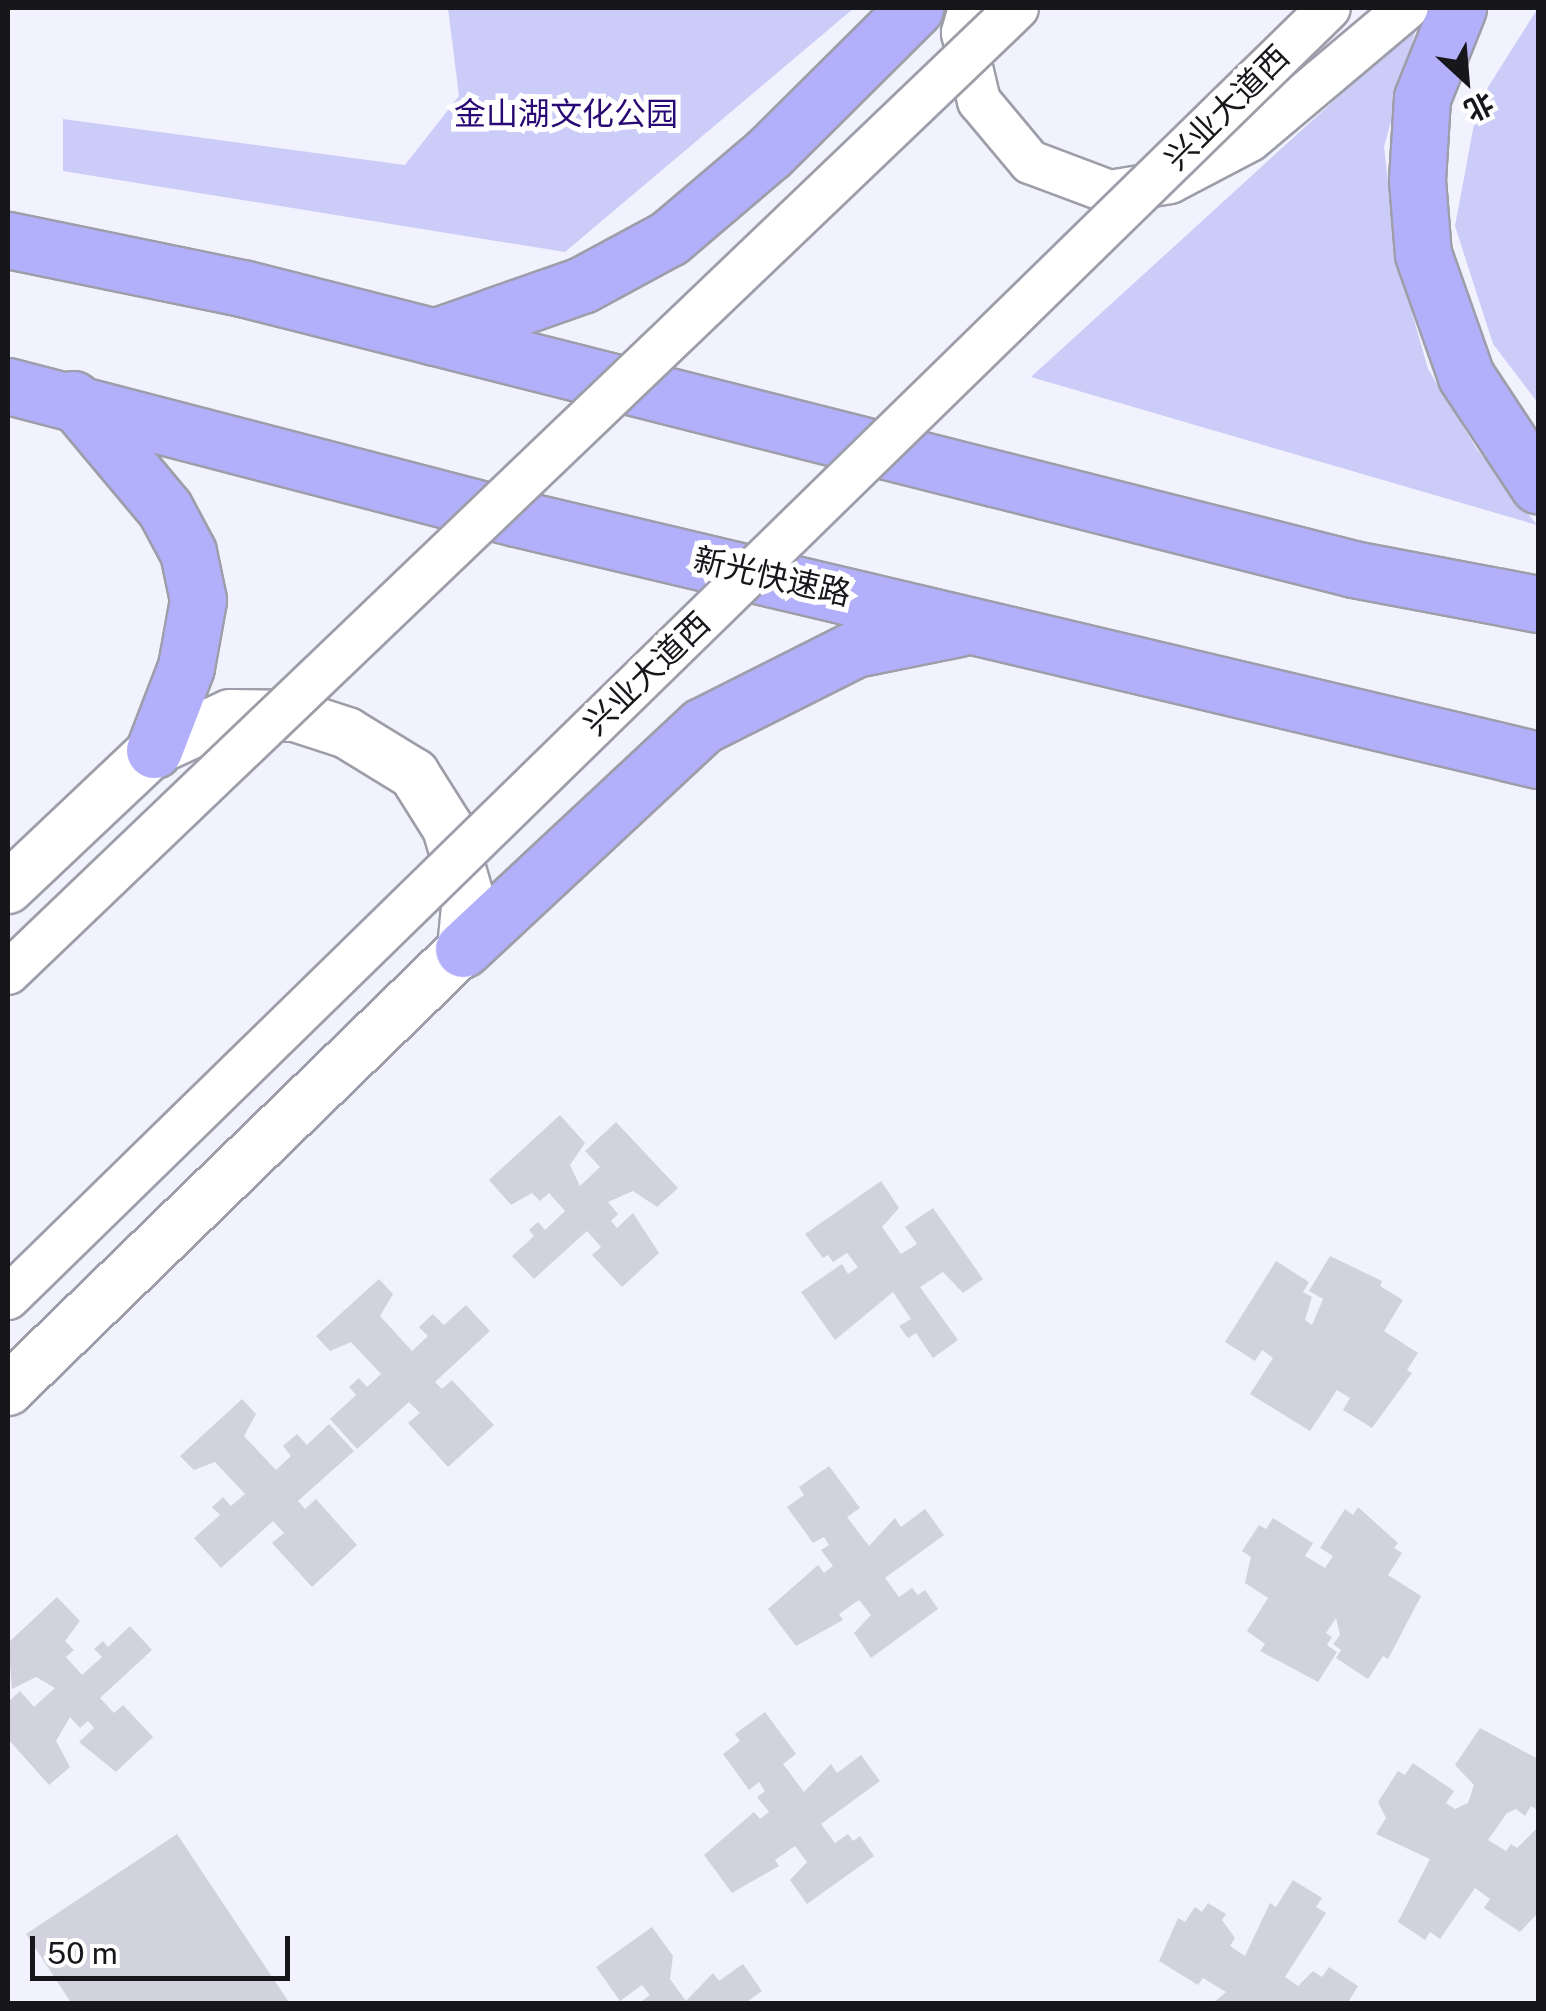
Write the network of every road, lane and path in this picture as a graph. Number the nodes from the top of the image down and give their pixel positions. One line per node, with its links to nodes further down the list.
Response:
1 (915, 8): 8 (highway)
2 (970, 8): 5 (street)
3 (1017, 8): 18 (street, bridge)
4 (1329, 8): 19 (street, 兴业大道西, bridge)
5 (1406, 8)
6 (1458, 8): 11 (highway)
7 (8, 240): 8 (highway)
8 (434, 337): 12 (highway)
9 (8, 386): 10 (highway, 新光快速路)
10 (72, 399): 13 (highway, 新光快速路); 14 (highway)
11 (1538, 485)
12 (1538, 604)
13 (976, 624): 15 (highway, 新光快速路); 17 (highway)
14 (154, 750): 16 (main road); 17 (main road)
15 (1538, 760)
16 (8, 888)
17 (464, 949): 20 (main road)
18 (8, 973)
19 (8, 1298)
20 (8, 1390)

